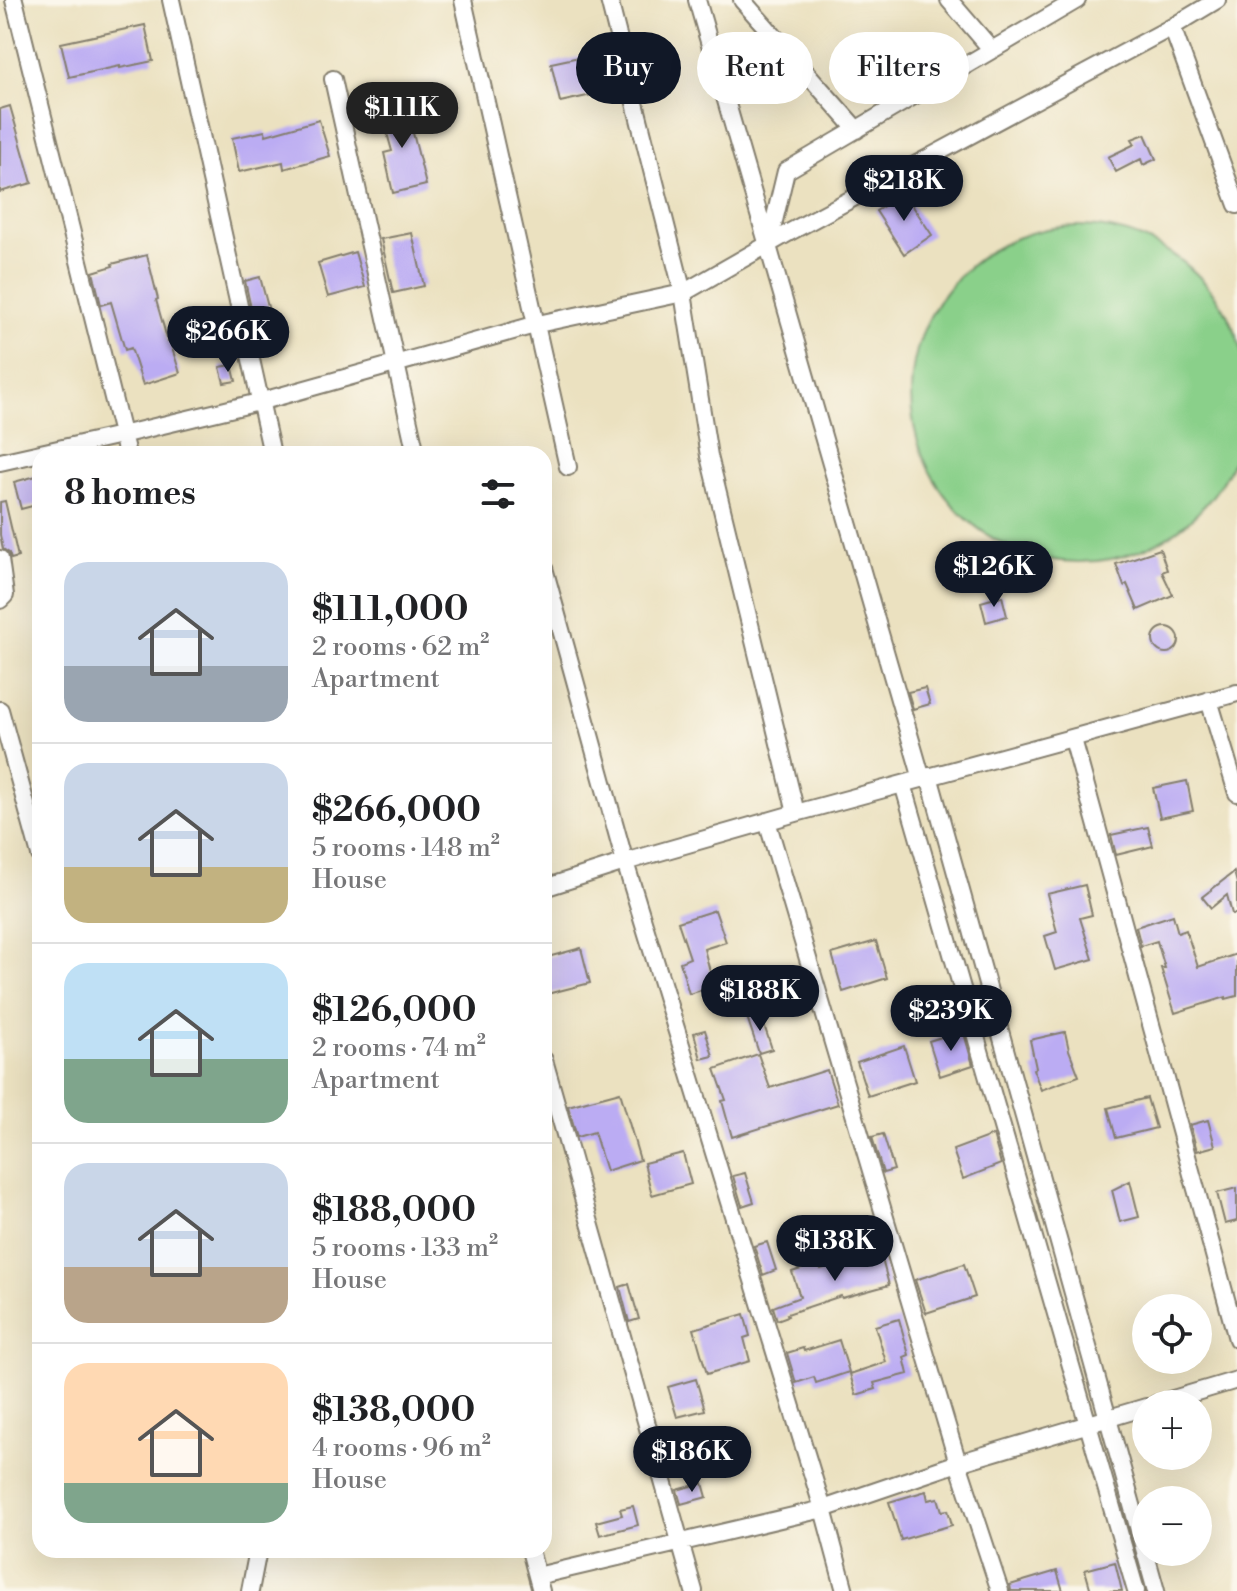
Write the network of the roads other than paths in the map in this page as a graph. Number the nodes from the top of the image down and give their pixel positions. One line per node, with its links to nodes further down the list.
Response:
1 (14, 0): 20 (street)
2 (171, 0): 19 (street)
3 (463, 0): 17 (street)
4 (609, 0): 16 (street)
5 (697, 0): 15 (street)
6 (742, 0): 13 (street)
7 (949, 0): 11 (street)
8 (1077, 0): 11 (street)
9 (1217, 0): 10 (street)
10 (1172, 27): 14 (street); 15 (street)
11 (992, 50): 13 (street)
12 (333, 79): 18 (street)
13 (857, 130): 15 (street)
14 (1237, 205)
15 (768, 245): 16 (street); 35 (street)
16 (683, 293): 17 (street); 38 (street)
17 (538, 324): 18 (street); 27 (street)
18 (396, 365): 19 (street); 24 (street)
19 (259, 402): 20 (street); 23 (street)
20 (121, 435): 21 (street); 22 (street)
21 (72, 446)
22 (124, 446)
23 (270, 446)
24 (414, 446)
25 (32, 455): 26 (street)
26 (0, 462)
27 (568, 467)
28 (0, 559): 30 (street)
29 (552, 597): 41 (street)
30 (0, 600)
31 (1237, 693): 32 (street)
32 (1209, 700): 34 (street); 37 (street)
33 (0, 710): 40 (street)
34 (1073, 739): 35 (street); 44 (street)
35 (925, 778): 36 (street); 48 (street)
36 (903, 784): 38 (street); 49 (street)
37 (1237, 793)
38 (796, 813): 39 (street)
39 (767, 821): 41 (street); 50 (street)
40 (32, 826)
41 (625, 862): 42 (street); 51 (street)
42 (552, 885)
43 (552, 1088): 52 (street)
44 (1237, 1339)
45 (1237, 1380): 46 (street)
46 (1203, 1390)
47 (1132, 1411): 48 (street)
48 (1109, 1418): 49 (street); 61 (street)
49 (1088, 1425): 50 (street); 60 (street)
50 (958, 1463): 51 (street); 59 (street)
51 (823, 1509): 52 (street); 58 (street)
52 (681, 1543): 55 (street); 57 (street)
53 (256, 1558): 56 (street)
54 (532, 1558): 55 (street)
55 (539, 1583)
56 (250, 1591)
57 (694, 1591)
58 (845, 1591)
59 (1000, 1591)
60 (1136, 1591)
61 (1156, 1591)

